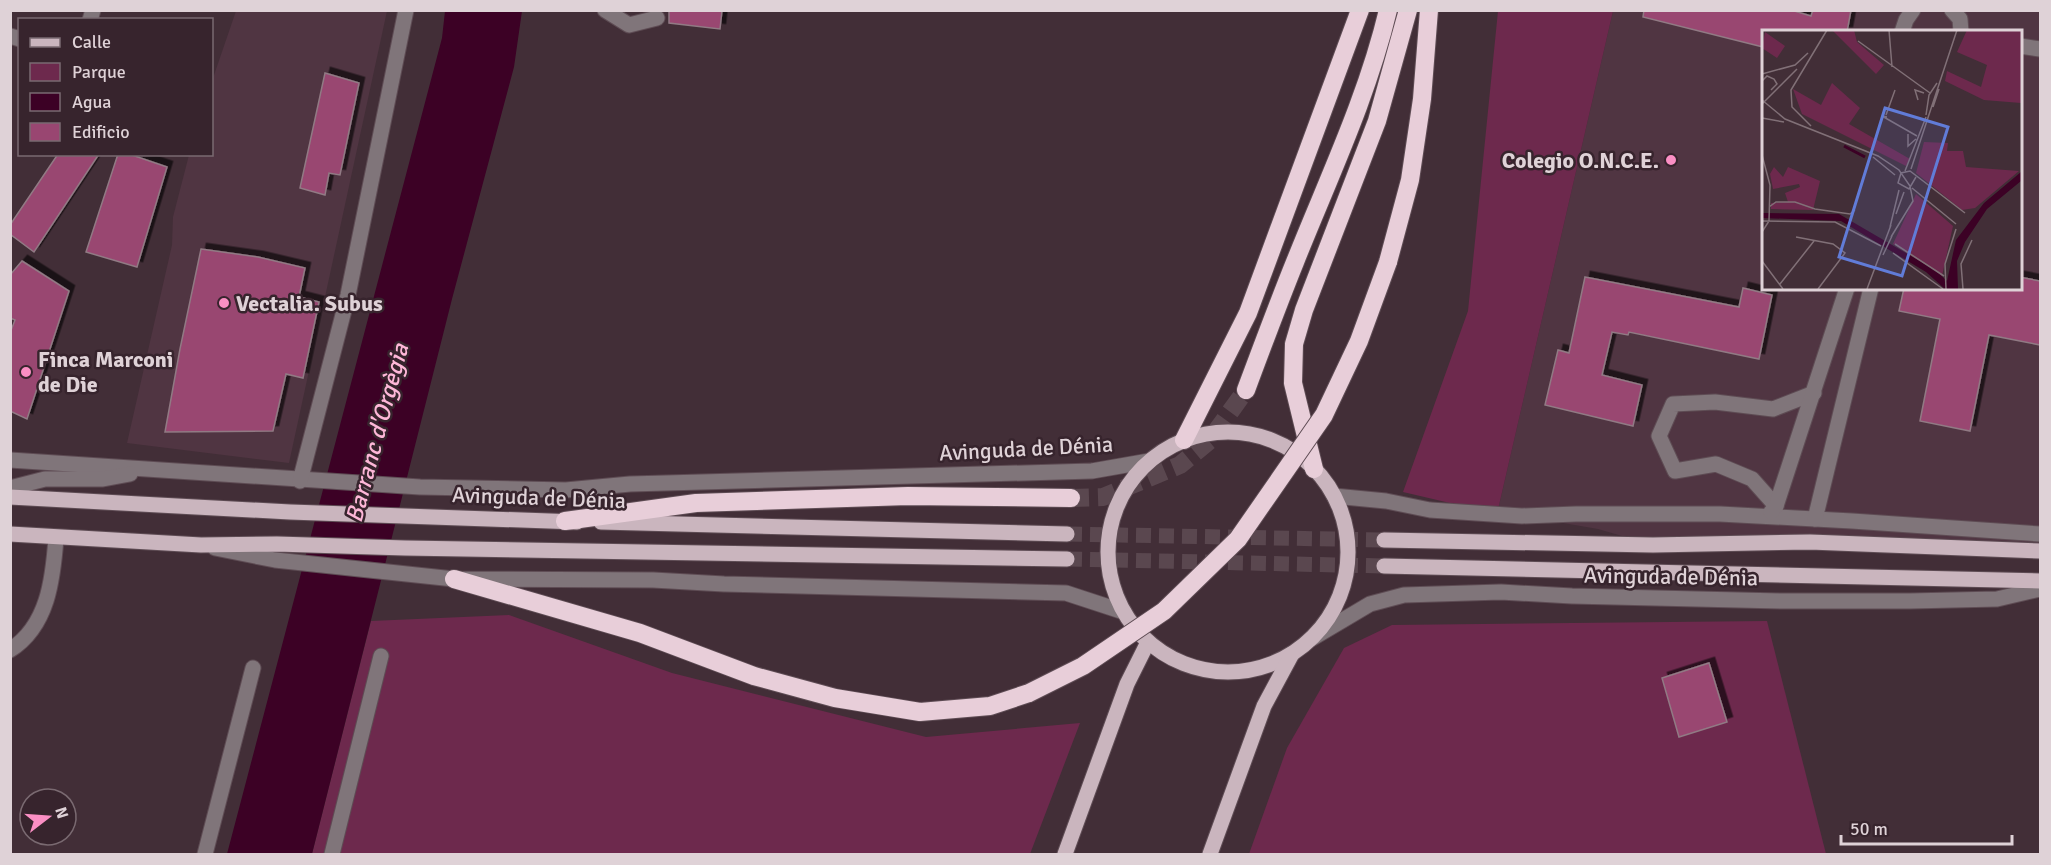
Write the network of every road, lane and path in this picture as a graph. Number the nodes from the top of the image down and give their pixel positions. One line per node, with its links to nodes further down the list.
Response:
1 (406, 10): 23 (street)
2 (605, 10): 9 (street)
3 (1360, 10): 18 (highway)
4 (1388, 10): 16 (highway)
5 (1408, 10): 21 (highway)
6 (1430, 10): 40 (highway, bridge)
7 (1912, 10): 10 (street)
8 (1952, 10): 11 (street)
9 (657, 18)
10 (1903, 30)
11 (1961, 30)
12 (2021, 46): 13 (street)
13 (2040, 49)
14 (1846, 290): 17 (street)
15 (1871, 290): 29 (street)
16 (1246, 390)
17 (1814, 393): 28 (street); 28 (street)
18 (1184, 440): 20 (main road); 21 (main road)
19 (10, 460): 22 (street, Avinguda de Dénia)
20 (1149, 461): 23 (street, Avinguda de Dénia); 43 (main road)
21 (1314, 469): 25 (main road)
22 (150, 470): 23 (street, Avinguda de Dénia); 24 (street, Avinguda de Dénia)
23 (300, 481)
24 (10, 488)
25 (1334, 496): 28 (street); 44 (main road)
26 (10, 497): 30 (main road, Avinguda de Dénia)
27 (1071, 498): 30 (highway)
28 (1771, 512): 29 (street)
29 (1815, 519): 33 (street)
30 (565, 521): 32 (main road, Avinguda de Dénia)
31 (10, 534): 34 (main road)
32 (1067, 534)
33 (2040, 534)
34 (56, 538): 36 (main road); 46 (street)
35 (1384, 540): 37 (main road, Avinguda de Dénia)
36 (201, 545): 38 (main road); 40 (street)
37 (2040, 550)
38 (1067, 559)
39 (1384, 566): 41 (main road, Avinguda de Dénia)
40 (454, 579): 43 (street)
41 (2040, 581)
42 (2040, 589): 44 (street, Avinguda de Dénia)
43 (1124, 612): 45 (main road)
44 (1311, 639): 47 (main road)
45 (1148, 642): 47 (main road); 52 (main road)
46 (10, 650)
47 (1292, 654): 53 (main road)
48 (381, 656): 51 (street)
49 (253, 668): 50 (street)
50 (205, 855)
51 (332, 855)
52 (1065, 855)
53 (1210, 855)

